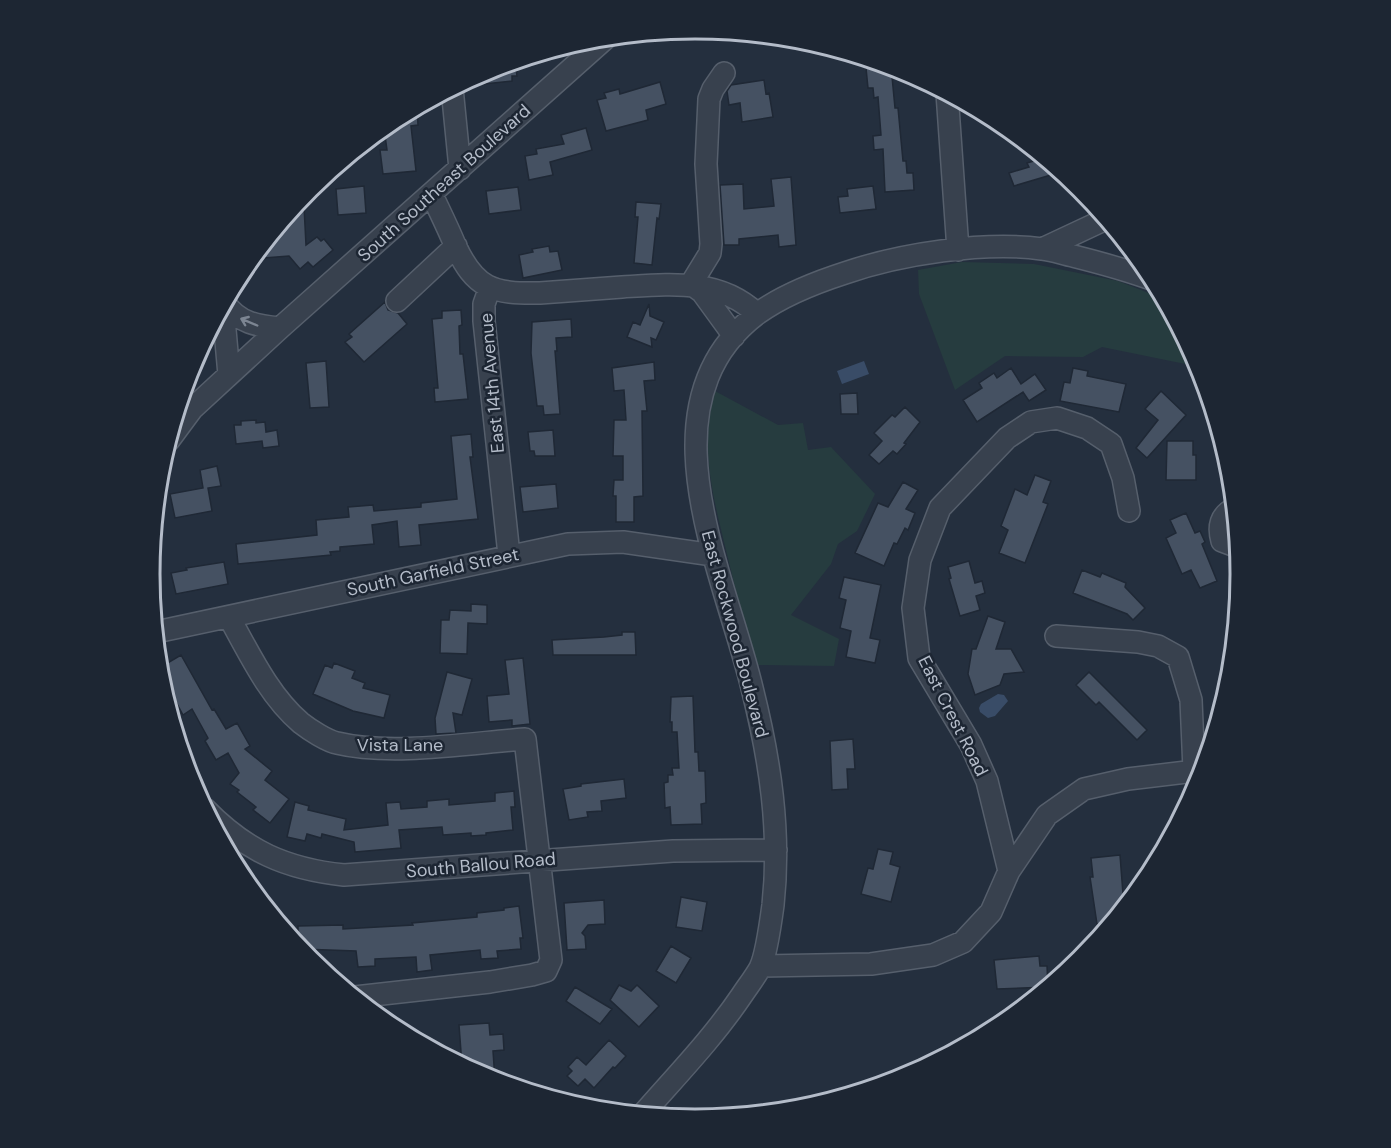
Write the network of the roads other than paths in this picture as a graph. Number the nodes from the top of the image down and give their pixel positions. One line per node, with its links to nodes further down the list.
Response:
1 (594, 49): 5 (street, South Southeast Boulevard)
2 (724, 73): 12 (street)
3 (453, 97): 5 (street)
4 (948, 103): 10 (street)
5 (460, 169): 6 (street, South Southeast Boulevard)
6 (432, 195): 8 (street, East 14th Avenue); 18 (street, South Southeast Boulevard)
7 (1099, 222): 9 (street)
8 (456, 246): 13 (street, East 14th Avenue); 14 (street)
9 (1042, 249): 10 (street, East Rockwood Boulevard); 11 (street)
10 (958, 250): 16 (street, East Rockwood Boulevard)
11 (1138, 274)
12 (690, 284): 13 (street); 16 (street); 19 (street)
13 (490, 287): 25 (street, East 14th Avenue)
14 (398, 301)
15 (230, 311): 18 (street, one-way to 15)
16 (757, 314): 19 (street, East Rockwood Boulevard)
17 (225, 319): 20 (street)
18 (280, 328): 20 (street, South Southeast Boulevard)
19 (734, 336): 26 (street, East Rockwood Boulevard)
20 (229, 375): 21 (street, South Southeast Boulevard)
21 (184, 420)
22 (1129, 511): 35 (street, East Crest Road)
23 (1227, 512): 24 (street)
24 (1229, 544)
25 (508, 555): 26 (street, South Garfield Street); 27 (street, South Garfield Street)
26 (713, 555): 33 (street, East Rockwood Boulevard)
27 (229, 617): 28 (street, South Garfield Street); 34 (street, Vista Lane)
28 (164, 630)
29 (1056, 636): 30 (street)
30 (1198, 758)
31 (1193, 771): 35 (street)
32 (225, 829): 34 (street, South Ballou Road)
33 (776, 850): 34 (street, South Ballou Road); 36 (street, East Rockwood Boulevard)
34 (540, 860): 37 (street)
35 (1009, 871): 36 (street)
36 (761, 966): 38 (street, East Rockwood Boulevard)
37 (367, 996)
38 (649, 1107)

